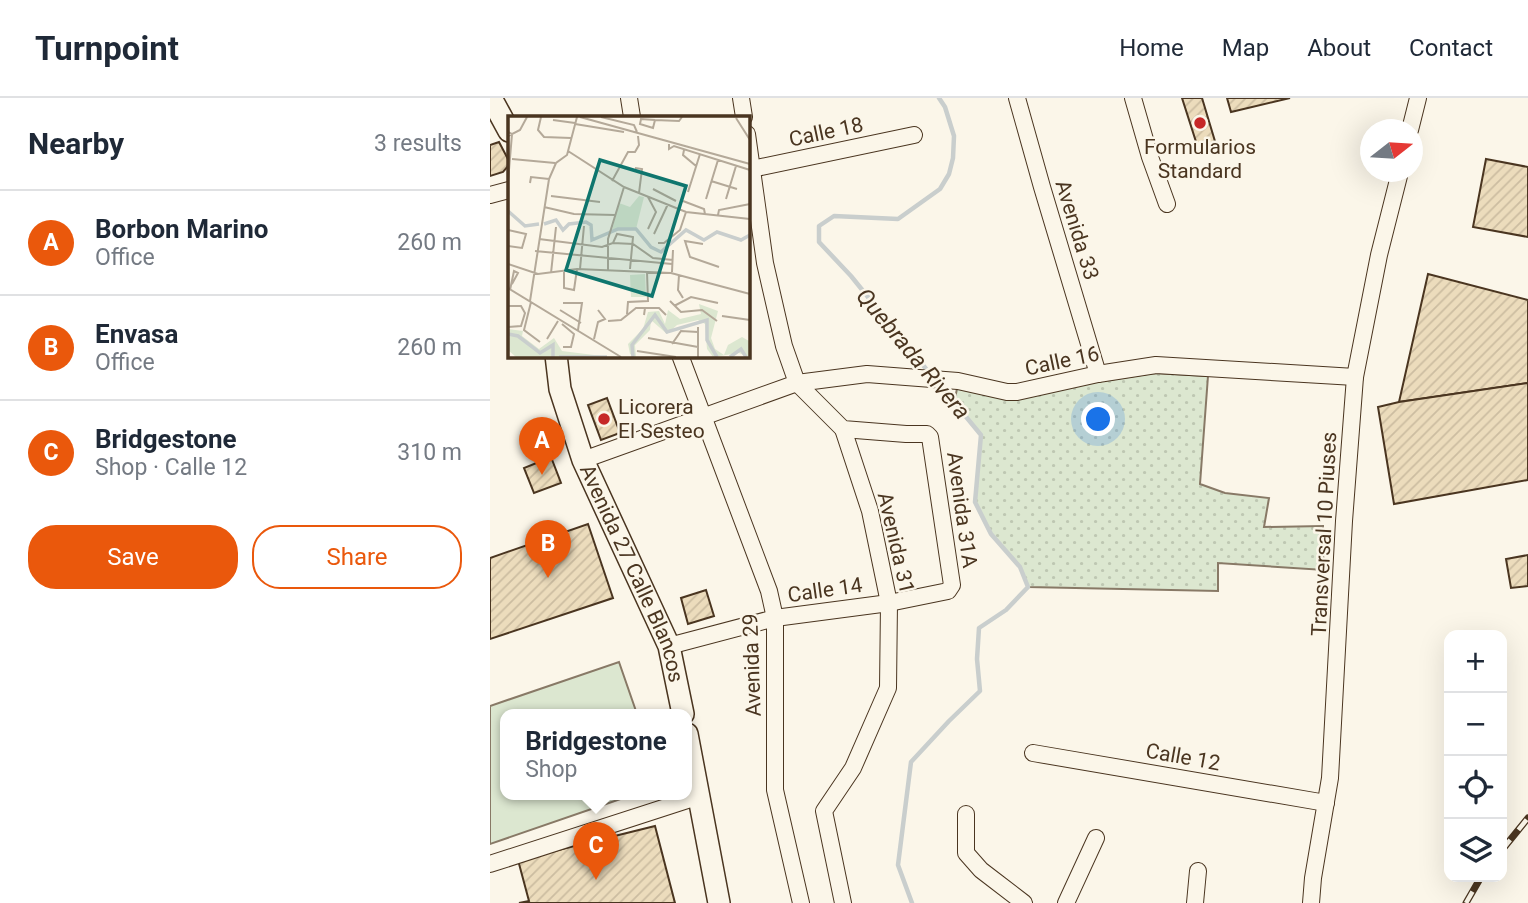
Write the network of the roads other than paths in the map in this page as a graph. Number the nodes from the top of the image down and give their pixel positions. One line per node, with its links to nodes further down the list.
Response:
1 (491, 98): 10 (main road)
2 (629, 98): 7 (street)
3 (741, 98): 8 (street)
4 (1017, 98): 19 (street, Avenida 33)
5 (1133, 98): 16 (street)
6 (1418, 98): 9 (street)
7 (632, 116)
8 (744, 116)
9 (1413, 119)
10 (508, 129)
11 (914, 135): 12 (street, Calle 18)
12 (750, 169): 21 (street)
13 (1397, 182): 20 (street, Transversal 10 Piuses)
14 (508, 190): 15 (street)
15 (490, 195)
16 (1167, 204)
17 (555, 357): 24 (main road, Avenida 27 Calle Blancos)
18 (681, 357): 22 (street, Avenida 29)
19 (1098, 374): 20 (street, Calle 16); 21 (street, Calle 16)
20 (1355, 377): 35 (street, Transversal 10 Piuses)
21 (797, 383): 22 (street, Calle 16); 23 (street)
22 (703, 416): 24 (street, Calle 16); 27 (street, Avenida 29)
23 (843, 429): 25 (street, Avenida 31A); 26 (street, Avenida 31)
24 (583, 460): 28 (main road, Avenida 27 Calle Blancos)
25 (948, 592): 26 (street, Calle 14)
26 (889, 603): 27 (street, Calle 14); 42 (street, Avenida 31)
27 (775, 618): 28 (street, Calle 14); 41 (street, Avenida 29)
28 (669, 646): 29 (main road, Avenida 27 Calle Blancos)
29 (682, 709)
30 (1033, 753): 35 (street, Calle 12)
31 (692, 758): 32 (main road)
32 (700, 796): 33 (street); 40 (main road)
33 (692, 799)
34 (688, 800): 38 (street)
35 (1326, 803): 46 (street, Transversal 10 Piuses)
36 (966, 814): 43 (street)
37 (1097, 838): 44 (street)
38 (490, 864)
39 (1198, 871): 45 (street)
40 (719, 903)
41 (801, 903)
42 (843, 903)
43 (1024, 903)
44 (1066, 903)
45 (1195, 903)
46 (1311, 903)

